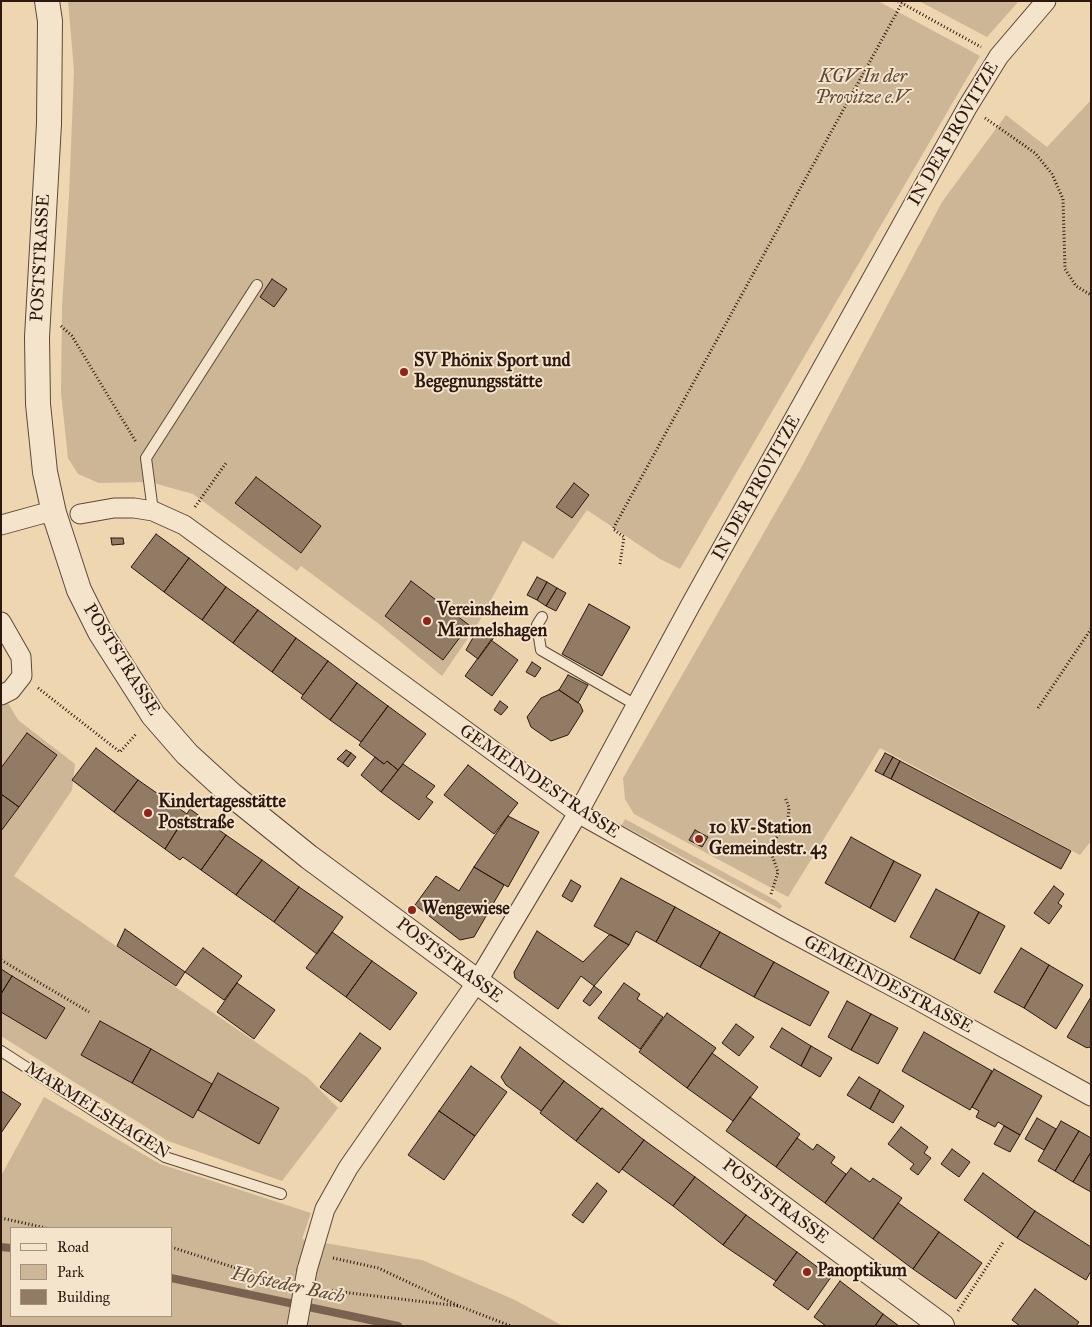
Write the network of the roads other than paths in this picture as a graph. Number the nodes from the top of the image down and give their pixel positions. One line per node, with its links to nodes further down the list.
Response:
1 (47, 1): 5 (street, POSTSTRASSE)
2 (1046, 1): 11 (street, IN DER PROVITZE)
3 (257, 285): 4 (lane)
4 (153, 510): 6 (street, GEMEINDESTRASSE); 12 (street, GEMEINDESTRASSE)
5 (54, 513): 7 (street); 13 (street, POSTSTRASSE)
6 (80, 514)
7 (1, 526)
8 (542, 617): 11 (lane)
9 (1, 622): 10 (street)
10 (1, 695)
11 (636, 704): 12 (street, IN DER PROVITZE)
12 (578, 813): 13 (street, IN DER PROVITZE); 15 (street, GEMEINDESTRASSE)
13 (478, 982): 17 (street, POSTSTRASSE); 18 (street, bridge)
14 (1, 1051): 16 (lane, MARMELSHAGEN)
15 (1091, 1096)
16 (281, 1194)
17 (948, 1322)
18 (297, 1326)

